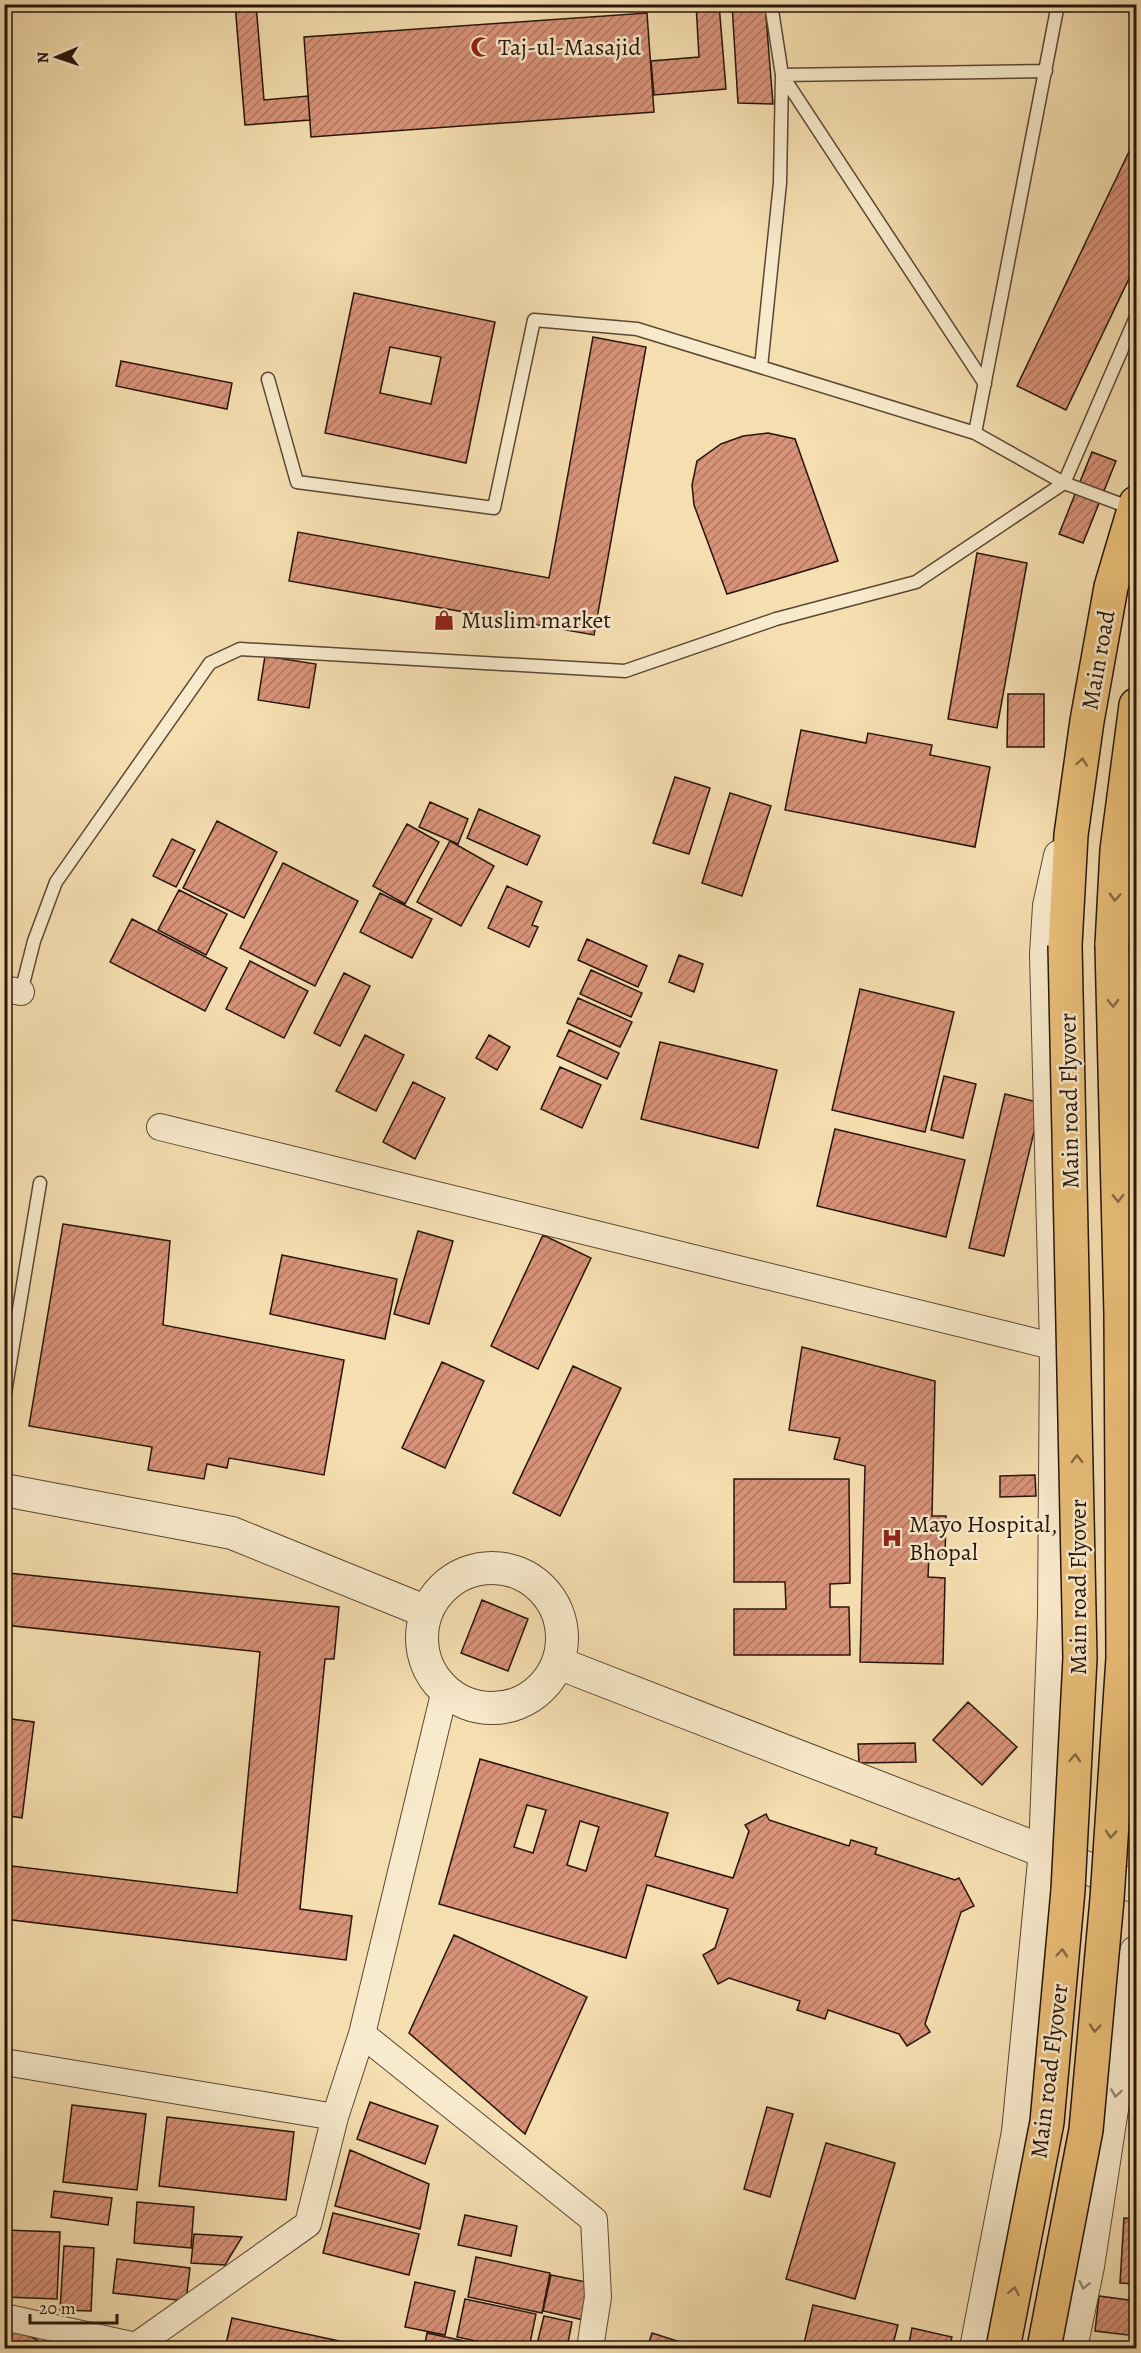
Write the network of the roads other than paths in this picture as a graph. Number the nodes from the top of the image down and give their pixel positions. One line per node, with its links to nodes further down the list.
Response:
1 (771, 4): 4 (lane)
2 (1058, 4): 3 (lane)
3 (1046, 71): 4 (lane); 8 (lane)
4 (782, 75): 6 (lane); 8 (lane)
5 (1137, 317): 10 (lane)
6 (761, 367): 7 (lane); 9 (lane)
7 (268, 379)
8 (985, 384): 9 (lane)
9 (975, 433): 10 (lane)
10 (1064, 483): 11 (lane); 15 (lane)
11 (1135, 506): 13 (main road, Main road, one-way to 11)
12 (1137, 705): 14 (main road, Main road)
13 (1074, 820): 18 (street); 34 (main road, Main road Flyover, one-way to 13, bridge)
14 (1127, 861): 35 (main road, Main road Flyover, one-way to 35, bridge)
15 (13, 990)
16 (160, 1127): 18 (street)
17 (40, 1183): 19 (lane)
18 (1056, 1347): 24 (street)
19 (4, 1399)
20 (4, 1490): 21 (street)
21 (427, 1612): 22 (street); 23 (street)
22 (558, 1663): 23 (street); 24 (street)
23 (445, 1690): 27 (street)
24 (1045, 1851): 25 (street); 33 (street)
25 (1137, 1887)
26 (1137, 1952): 36 (street, one-way to 36)
27 (362, 2034): 29 (street); 32 (street)
28 (4, 2062): 29 (street)
29 (335, 2117): 31 (street)
30 (4, 2317): 31 (street)
31 (135, 2347)
32 (590, 2349)
33 (976, 2349)
34 (1003, 2349)
35 (1044, 2349)
36 (1071, 2349)

